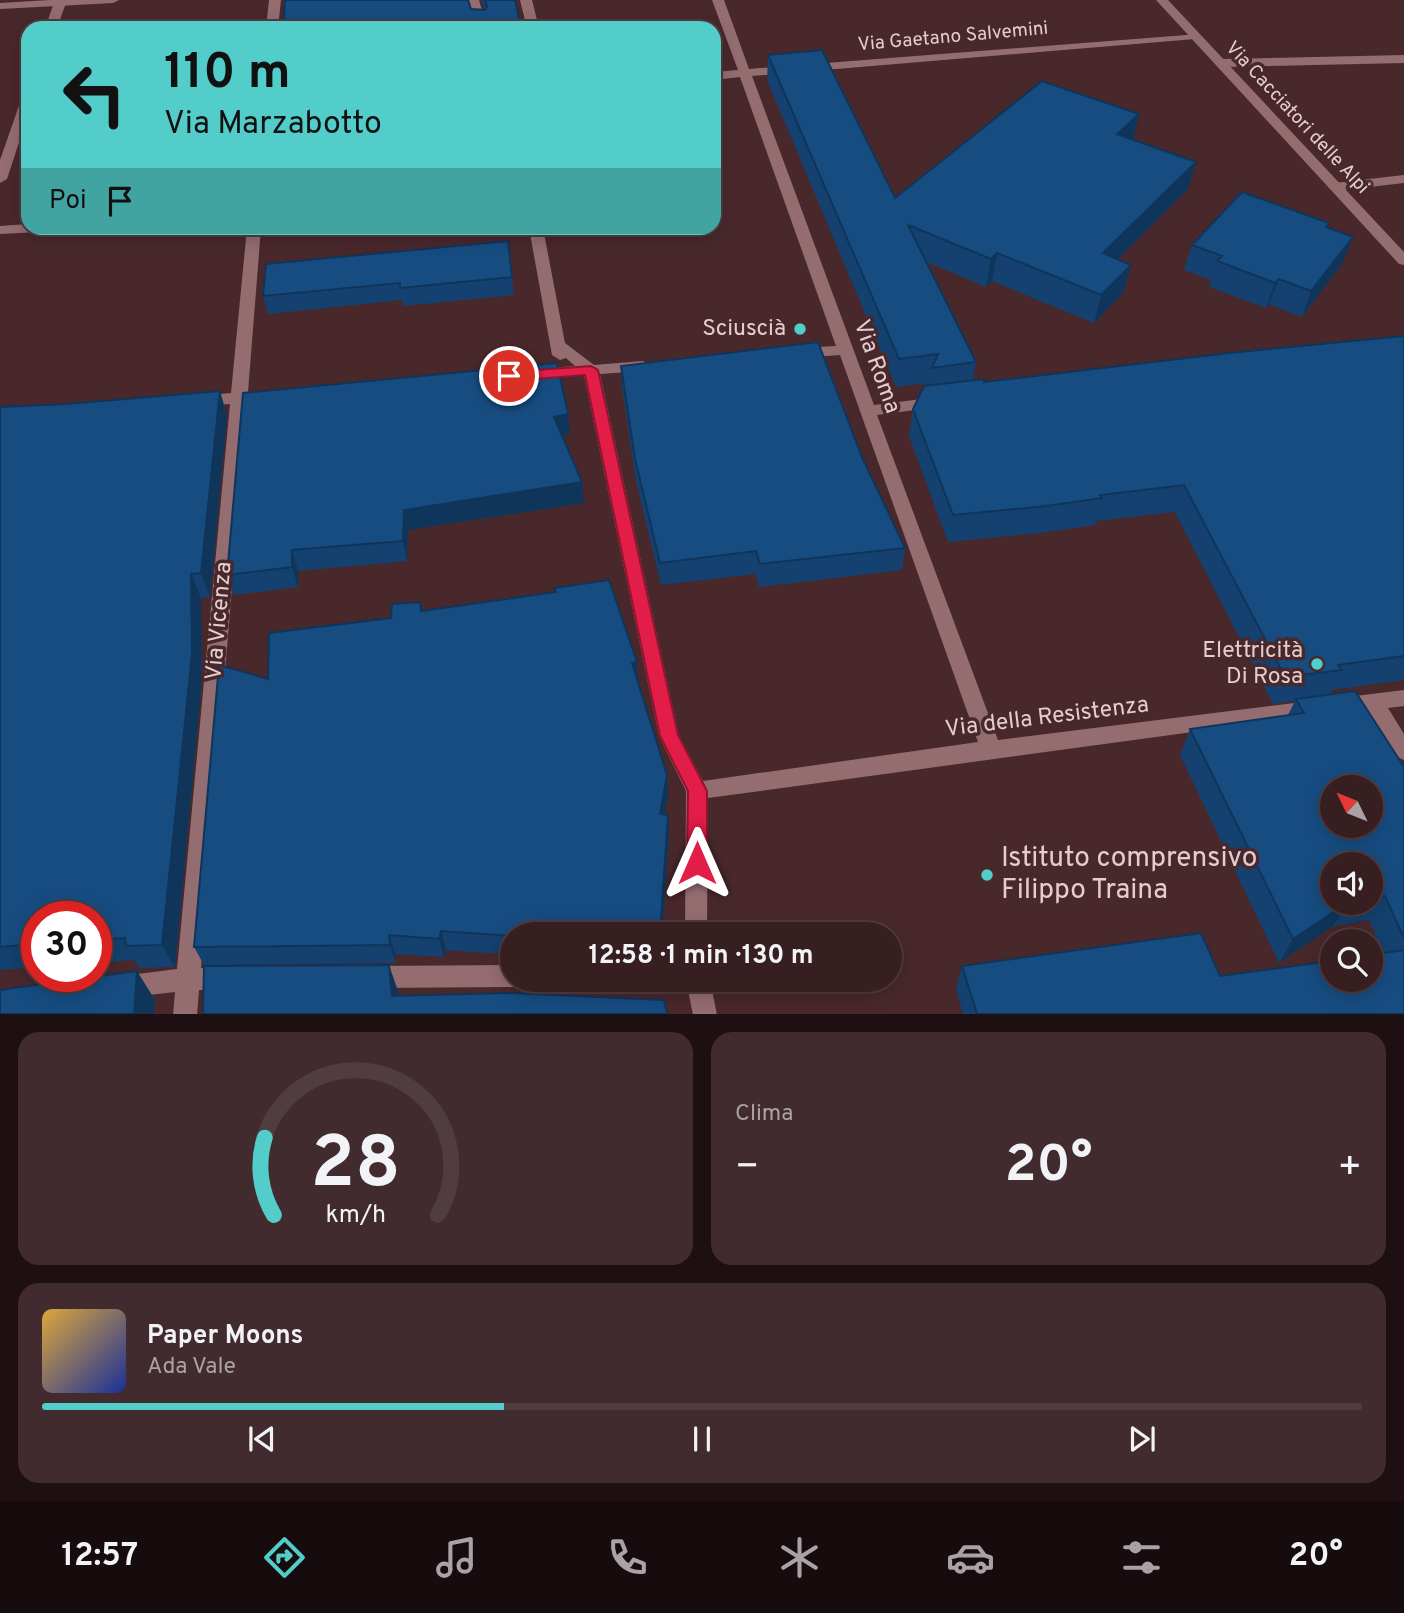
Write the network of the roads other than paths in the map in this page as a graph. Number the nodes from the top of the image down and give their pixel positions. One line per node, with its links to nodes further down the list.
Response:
1 (113, 0): 7 (street)
2 (275, 0): 10 (street)
3 (473, 0): 11 (street)
4 (527, 0): 12 (street)
5 (718, 0): 16 (street, Via Roma)
6 (1162, 0): 13 (street, Via Cacciatori delle Alpi)
7 (60, 1): 8 (street); 9 (street)
8 (0, 6)
9 (53, 21)
10 (273, 21)
11 (479, 21)
12 (532, 21)
13 (1195, 36): 15 (street, Via Cacciatori delle Alpi); 16 (street, Via Gaetano Salvemini)
14 (1404, 59): 15 (street)
15 (1221, 63): 21 (street, Via Cacciatori delle Alpi)
16 (745, 74): 17 (street, Via Gaetano Salvemini); 28 (street, Via Roma)
17 (721, 76)
18 (21, 118): 19 (street)
19 (0, 179)
20 (1404, 179): 21 (street)
21 (1335, 187): 26 (street, Via Cacciatori delle Alpi)
22 (21, 229): 23 (street)
23 (0, 230)
24 (253, 235): 35 (street, Via Vicenza)
25 (537, 235): 27 (street)
26 (1404, 261)
27 (558, 345): 31 (street); 32 (street)
28 (845, 350): 29 (street); 38 (street, Via Roma)
29 (778, 355)
30 (658, 365): 31 (street)
31 (591, 370): 32 (street); 43 (street)
32 (563, 372): 33 (street)
33 (522, 375)
34 (280, 395): 35 (street)
35 (239, 398): 37 (street); 47 (street, Via Vicenza)
36 (950, 401): 38 (street)
37 (186, 402)
38 (867, 411): 41 (street, Via Roma)
39 (1404, 698): 40 (street, Via della Resistenza)
40 (1373, 702): 41 (street, Via della Resistenza); 42 (street)
41 (991, 749): 43 (street, Via della Resistenza)
42 (1404, 751)
43 (697, 791): 44 (street)
44 (696, 922)
45 (500, 976): 46 (street)
46 (350, 978)
47 (188, 979): 48 (street); 49 (street); 51 (street, Via Vicenza)
48 (242, 979)
49 (112, 988)
50 (700, 992): 52 (street)
51 (185, 1014)
52 (705, 1014)

